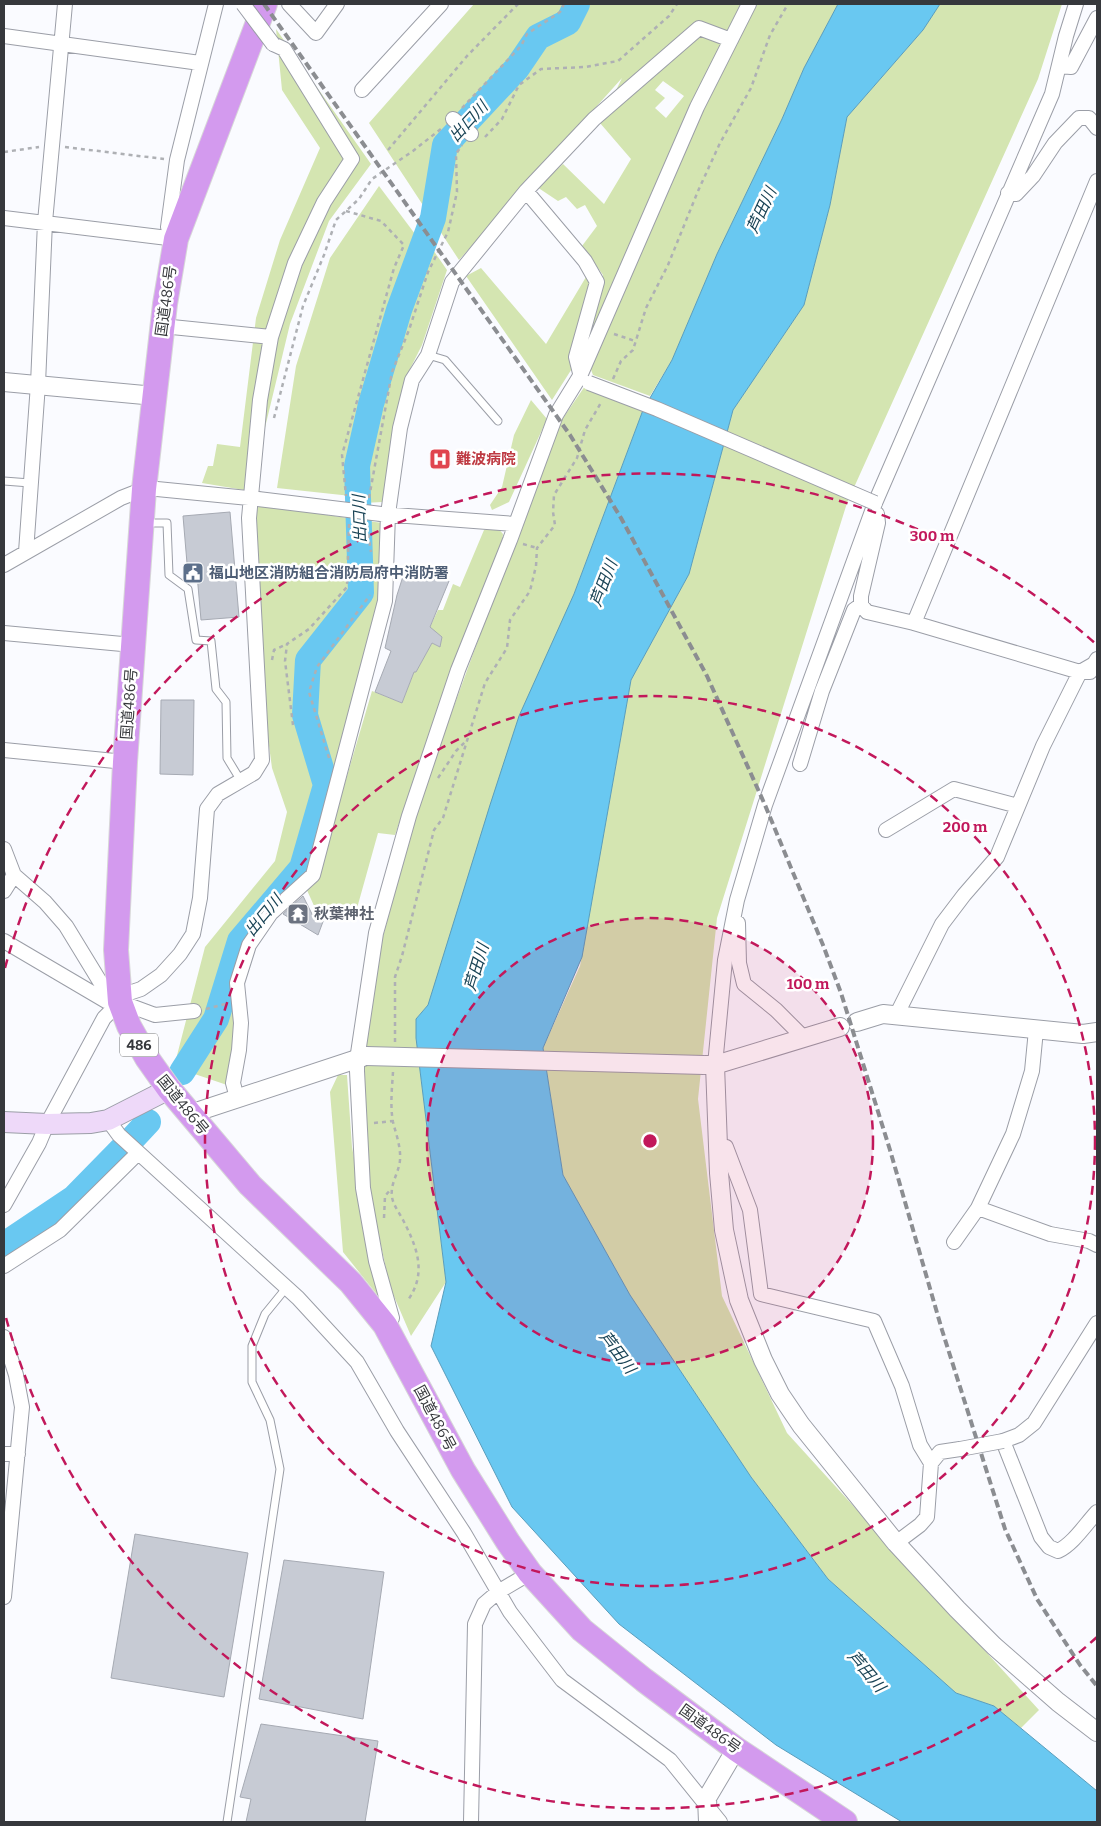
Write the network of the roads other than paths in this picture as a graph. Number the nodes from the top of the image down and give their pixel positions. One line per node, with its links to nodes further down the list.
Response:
1 (65, 4): 13 (street)
2 (216, 4): 14 (street)
3 (243, 4): 27 (street, bridge)
4 (265, 4): 25 (highway, 国道486号 / 486)
5 (289, 4): 6 (street)
6 (337, 4)
7 (749, 4): 12 (street)
8 (1076, 4): 15 (street)
9 (434, 6): 16 (street)
10 (1097, 18): 15 (street)
11 (4, 36): 13 (street)
12 (731, 40): 21 (street); 29 (street)
13 (61, 45): 14 (street); 24 (street)
14 (200, 63): 25 (street)
15 (1059, 66): 22 (street)
16 (362, 90)
17 (453, 119): 19 (street)
18 (1097, 128): 22 (street)
19 (471, 134)
20 (1097, 180): 46 (street)
21 (526, 191): 28 (street); 29 (street)
22 (1008, 193): 38 (street)
23 (4, 218): 24 (street)
24 (45, 222): 25 (street); 31 (street)
25 (176, 239): 26 (highway, 国道486号 / 486)
26 (162, 326): 27 (street); 32 (highway, 国道486号 / 486)
27 (271, 337): 37 (street)
28 (428, 355): 33 (lane); 39 (street)
29 (585, 380): 38 (street, bridge); 42 (street)
30 (4, 382): 31 (street)
31 (38, 384): 32 (street); 35 (street)
32 (155, 396): 36 (highway, 国道486号 / 486)
33 (498, 421)
34 (4, 481): 35 (lane)
35 (30, 483): 43 (street)
36 (144, 489): 37 (street); 40 (highway, 国道486号 / 486); 43 (street)
37 (255, 499): 39 (street, bridge); 55 (street)
38 (876, 503): 41 (street)
39 (385, 514): 42 (street); 72 (street)
40 (142, 522): 48 (highway, 国道486号 / 486); 55 (lane)
41 (874, 522): 45 (street); 61 (street)
42 (515, 524): 69 (street)
43 (26, 552): 44 (street)
44 (4, 565)
45 (861, 604): 46 (street); 54 (street)
46 (914, 623): 51 (street)
47 (4, 634): 48 (street)
48 (133, 645): 53 (highway, 国道486号 / 486)
49 (1097, 659): 51 (street)
50 (1097, 670): 51 (street)
51 (1080, 672): 56 (street)
52 (4, 750): 53 (street)
53 (125, 762): 63 (highway, 国道486号 / 486)
54 (800, 764)
55 (241, 781): 63 (street)
56 (1018, 806): 57 (street); 65 (street)
57 (886, 830)
58 (4, 849): 59 (street)
59 (14, 875): 60 (street); 63 (street)
60 (4, 891)
61 (734, 917): 68 (street); 70 (street)
62 (4, 942): 63 (street)
63 (120, 1002): 64 (street); 71 (highway, 国道486号 / 486); 75 (street)
64 (194, 1011)
65 (896, 1016): 66 (street); 68 (street)
66 (1036, 1030): 67 (street); 80 (street)
67 (1097, 1032)
68 (804, 1038): 70 (street)
69 (361, 1058): 70 (street, bridge); 72 (street); 86 (street)
70 (710, 1065): 77 (street)
71 (169, 1089): 73 (highway, 国道486号 / 486); 76 (main road)
72 (237, 1098): 73 (street)
73 (190, 1114): 86 (highway, 国道486号 / 486)
74 (4, 1122): 75 (main road)
75 (47, 1124): 76 (main road); 79 (street)
76 (114, 1128): 78 (street)
77 (718, 1146): 92 (street); 94 (street)
78 (138, 1153): 83 (street); 84 (street)
79 (4, 1205)
80 (978, 1208): 81 (street); 82 (street)
81 (954, 1242)
82 (1097, 1245)
83 (4, 1266)
84 (286, 1287): 96 (street); 101 (lane)
85 (1097, 1323): 89 (street)
86 (385, 1325): 95 (highway, 国道486号 / 486)
87 (4, 1337): 88 (street)
88 (10, 1378): 91 (street)
89 (1003, 1441): 92 (street, bridge); 93 (street)
90 (4, 1454): 91 (street)
91 (18, 1454): 97 (street)
92 (931, 1463): 94 (street)
93 (1097, 1512)
94 (896, 1543): 98 (street)
95 (530, 1573): 96 (street); 99 (highway, 国道486号 / 486)
96 (498, 1592): 100 (street); 102 (street)
97 (4, 1597)
98 (1097, 1732)
99 (736, 1749): 100 (street); 104 (highway, 国道486号 / 486)
100 (708, 1815): 103 (street)
101 (227, 1822)
102 (471, 1822)
103 (720, 1822)
104 (845, 1822)

